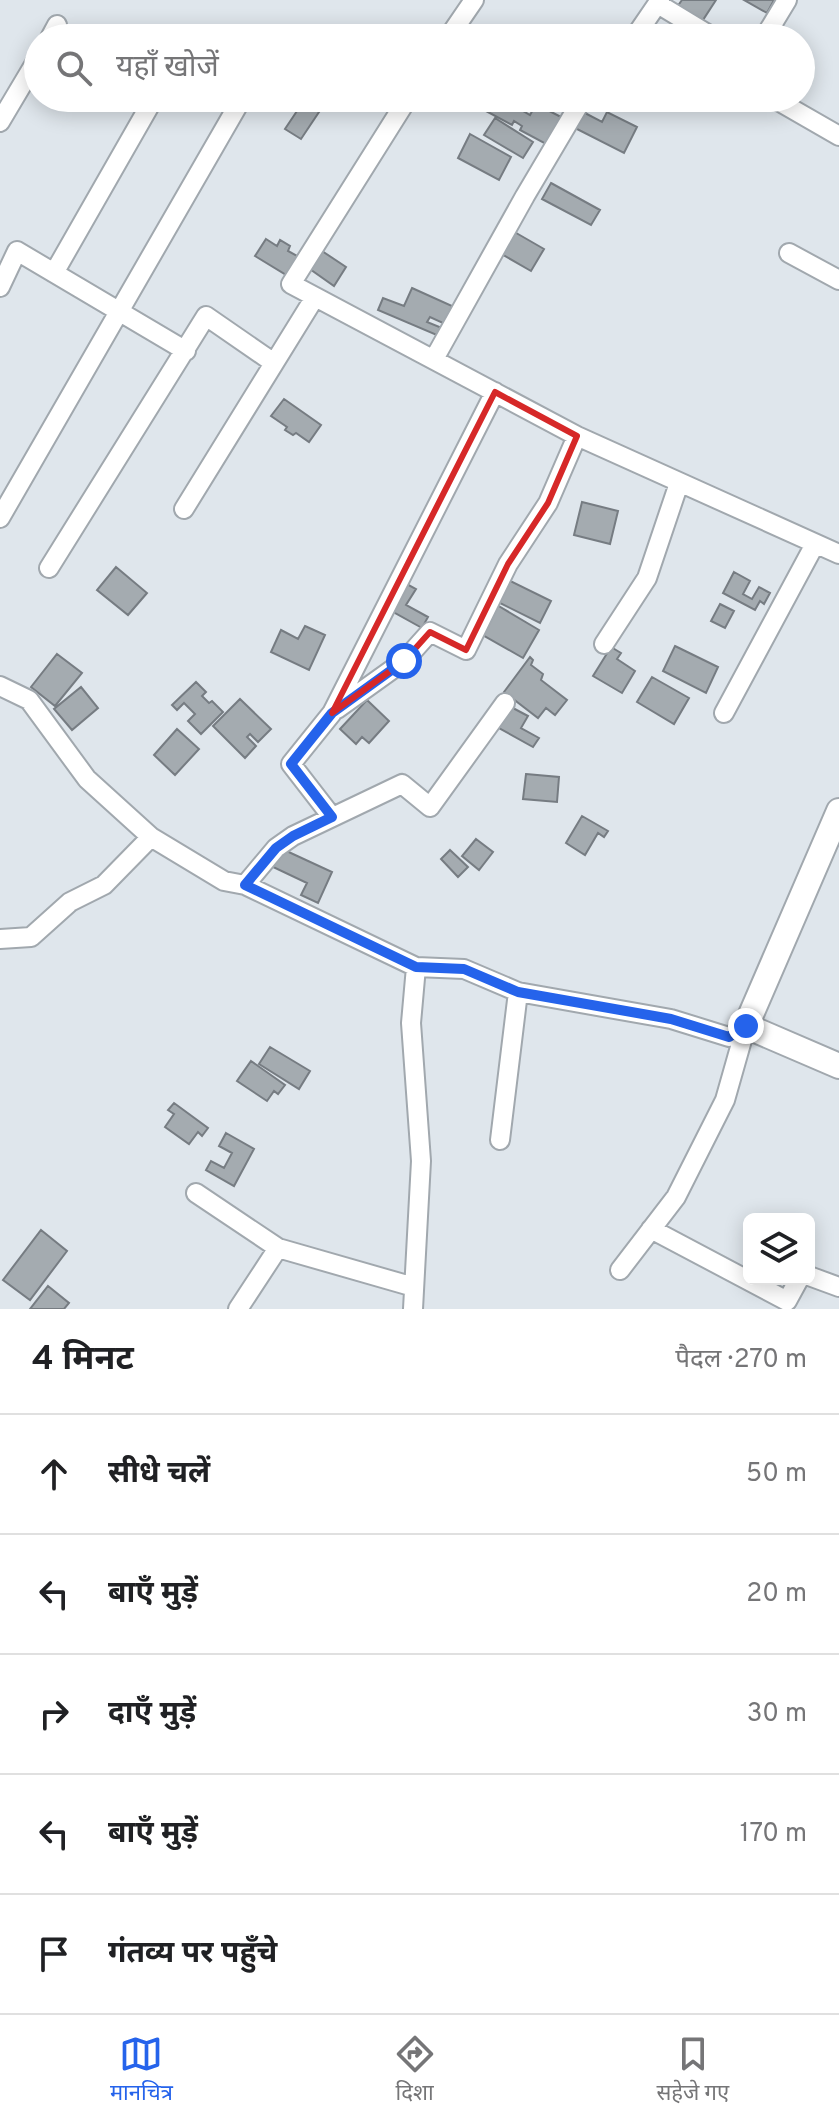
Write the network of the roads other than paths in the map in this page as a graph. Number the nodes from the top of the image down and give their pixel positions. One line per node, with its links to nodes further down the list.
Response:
1 (474, 0): 4 (street)
2 (787, 0): 7 (street)
3 (659, 2): 5 (street); 6 (street)
4 (458, 24)
5 (644, 24)
6 (693, 24)
7 (772, 24)
8 (24, 82): 14 (street)
9 (146, 112): 17 (street)
10 (234, 112): 21 (street)
11 (399, 112): 20 (street)
12 (575, 112): 23 (street)
13 (797, 112): 15 (street)
14 (0, 122)
15 (839, 136)
16 (789, 253): 18 (street)
17 (54, 273): 19 (street); 21 (street)
18 (839, 280)
19 (0, 287)
20 (315, 297): 23 (street); 24 (street)
21 (119, 311): 22 (street); 29 (street)
22 (186, 351): 24 (street); 32 (street)
23 (434, 359): 25 (street)
24 (274, 363): 28 (street)
25 (495, 392): 26 (street); 36 (street)
26 (577, 436): 27 (street); 36 (street)
27 (679, 483): 30 (street); 33 (street)
28 (184, 509)
29 (0, 518)
30 (815, 544): 31 (street); 37 (street)
31 (839, 554)
32 (49, 568)
33 (604, 644)
34 (0, 686): 40 (street)
35 (505, 703): 39 (street)
36 (332, 713): 39 (street)
37 (724, 713)
38 (839, 811): 45 (street)
39 (332, 817): 41 (street)
40 (151, 837): 41 (street); 42 (street)
41 (245, 885): 43 (street)
42 (0, 939)
43 (416, 967): 44 (street); 56 (street)
44 (518, 992): 45 (street); 47 (street)
45 (746, 1026): 46 (street); 49 (street)
46 (839, 1066)
47 (500, 1140)
48 (196, 1193): 50 (street)
49 (651, 1229): 51 (street); 52 (street)
50 (278, 1248): 56 (street); 58 (street)
51 (620, 1270)
52 (743, 1278)
53 (815, 1278): 57 (street)
54 (757, 1285): 55 (street)
55 (796, 1285)
56 (414, 1287): 59 (street)
57 (839, 1287)
58 (238, 1309)
59 (413, 1309)

